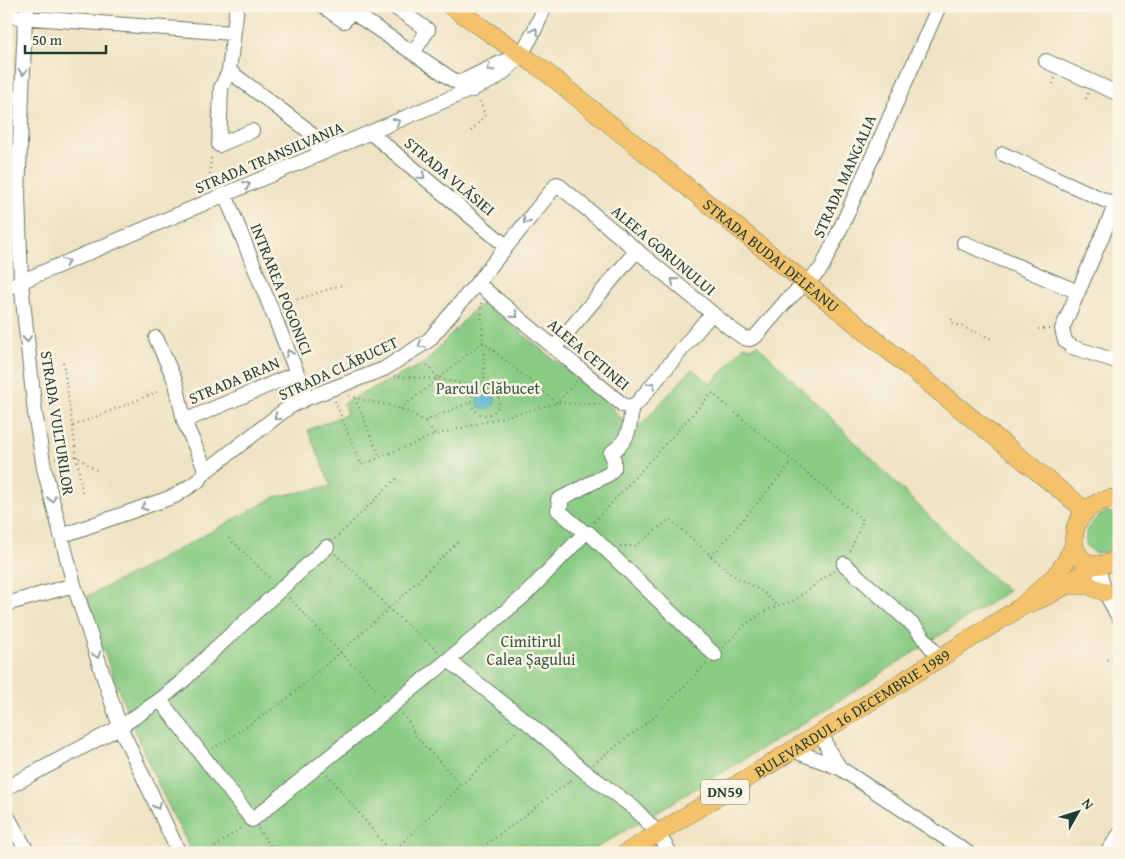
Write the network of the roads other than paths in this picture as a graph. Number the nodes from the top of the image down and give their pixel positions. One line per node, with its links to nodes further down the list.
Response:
1 (237, 6): 10 (street)
2 (323, 6): 7 (street)
3 (393, 6): 11 (street)
4 (452, 6): 12 (main road, STRADA BUDAI DELEANU)
5 (546, 6): 12 (street, STRADA TRANSILVANIA, one-way to 5)
6 (939, 6): 31 (street, STRADA MANGALIA)
7 (353, 8): 11 (street)
8 (27, 12): 9 (street); 10 (street); 24 (street, STRADA VULTURILOR, one-way to 24)
9 (6, 16)
10 (232, 33): 14 (street)
11 (413, 53): 15 (street)
12 (522, 54): 15 (street, one-way to 15); 17 (street, STRADA TRANSILVANIA); 31 (main road, STRADA BUDAI DELEANU)
13 (1046, 61): 16 (street)
14 (229, 71): 18 (street); 20 (street)
15 (458, 83): 17 (street)
16 (1119, 94)
17 (476, 95): 19 (street, STRADA TRANSILVANIA, one-way to 17)
18 (252, 131)
19 (371, 133): 20 (street, STRADA TRANSILVANIA); 27 (street, STRADA VLĂSIEI, one-way to 27)
20 (321, 154): 23 (street, STRADA TRANSILVANIA, one-way to 20)
21 (1003, 154): 25 (street)
22 (557, 184): 27 (street, STRADA CLĂBUCET, one-way to 27); 28 (street, ALEEA GORUNULUI)
23 (225, 194): 29 (street, STRADA TRANSILVANIA, one-way to 23); 39 (street, INTRAREA POGONICI, one-way to 23)
24 (12, 196): 29 (street, STRADA VULTURILOR)
25 (1117, 201): 33 (street)
26 (964, 243): 33 (street)
27 (506, 246): 30 (street, STRADA CLĂBUCET)
28 (637, 250): 34 (street, ALEEA GORUNULUI, one-way to 28); 37 (street)
29 (21, 282): 32 (street, STRADA TRANSILVANIA); 47 (street, STRADA VULTURILOR, one-way to 47)
30 (477, 283): 37 (street, ALEEA CETINEI, one-way to 37); 40 (street, STRADA CLĂBUCET, one-way to 40)
31 (806, 283): 36 (street, STRADA MANGALIA); 45 (main road, STRADA BUDAI DELEANU)
32 (6, 288)
33 (1078, 292): 38 (street)
34 (712, 313): 36 (street, ALEEA GORUNULUI); 41 (street, ALEEA CETINEI, one-way to 34)
35 (156, 338): 42 (street, STRADA BRAN)
36 (750, 339)
37 (554, 348): 41 (street, ALEEA CETINEI)
38 (1119, 362)
39 (297, 373): 40 (street, INTRAREA POGONICI); 42 (street, STRADA BRAN)
40 (307, 398): 43 (street, STRADA CLĂBUCET, one-way to 43)
41 (627, 406): 46 (street)
42 (184, 420): 43 (street, STRADA BRAN)
43 (206, 471): 47 (street, STRADA CLĂBUCET, one-way to 47)
44 (1119, 498): 45 (main road)
45 (1086, 512): 48 (main road, DN59)
46 (585, 533): 59 (street); 61 (street)
47 (61, 536): 54 (street, STRADA VULTURILOR)
48 (1074, 546): 52 (main road); 57 (main road, BULEVARDUL 16 DECEMBRIE 1989 / DN59)
49 (327, 547): 62 (street)
50 (1119, 558): 52 (main road, DN59)
51 (844, 564): 60 (street)
52 (1095, 565): 53 (main road, BULEVARDUL 16 DECEMBRIE 1989 / DN59); 55 (street)
53 (1068, 585): 55 (main road); 57 (main road, BULEVARDUL 16 DECEMBRIE 1989 / DN59)
54 (74, 586): 56 (street); 63 (street, STRADA VULTURILOR, one-way to 63)
55 (1106, 592): 58 (street)
56 (6, 604)
57 (1021, 607): 60 (main road, BULEVARDUL 16 DECEMBRIE 1989 / DN59)
58 (1119, 618)
59 (715, 655)
60 (940, 659): 64 (main road, BULEVARDUL 16 DECEMBRIE 1989 / DN59)
61 (448, 660): 62 (street); 69 (street)
62 (160, 700): 63 (street)
63 (120, 727): 67 (street); 72 (street, STRADA VULTURILOR, one-way to 72)
64 (822, 732): 65 (main road, BULEVARDUL 16 DECEMBRIE 1989 / DN59); 66 (street)
65 (792, 750): 66 (street); 69 (main road, BULEVARDUL 16 DECEMBRIE 1989 / DN59)
66 (840, 768): 75 (street)
67 (6, 788)
68 (6, 814): 71 (street)
69 (658, 833): 73 (main road, DN59); 74 (street)
70 (1119, 835): 76 (street)
71 (28, 853)
72 (179, 853)
73 (626, 853)
74 (670, 853)
75 (968, 853)
76 (1107, 853)

